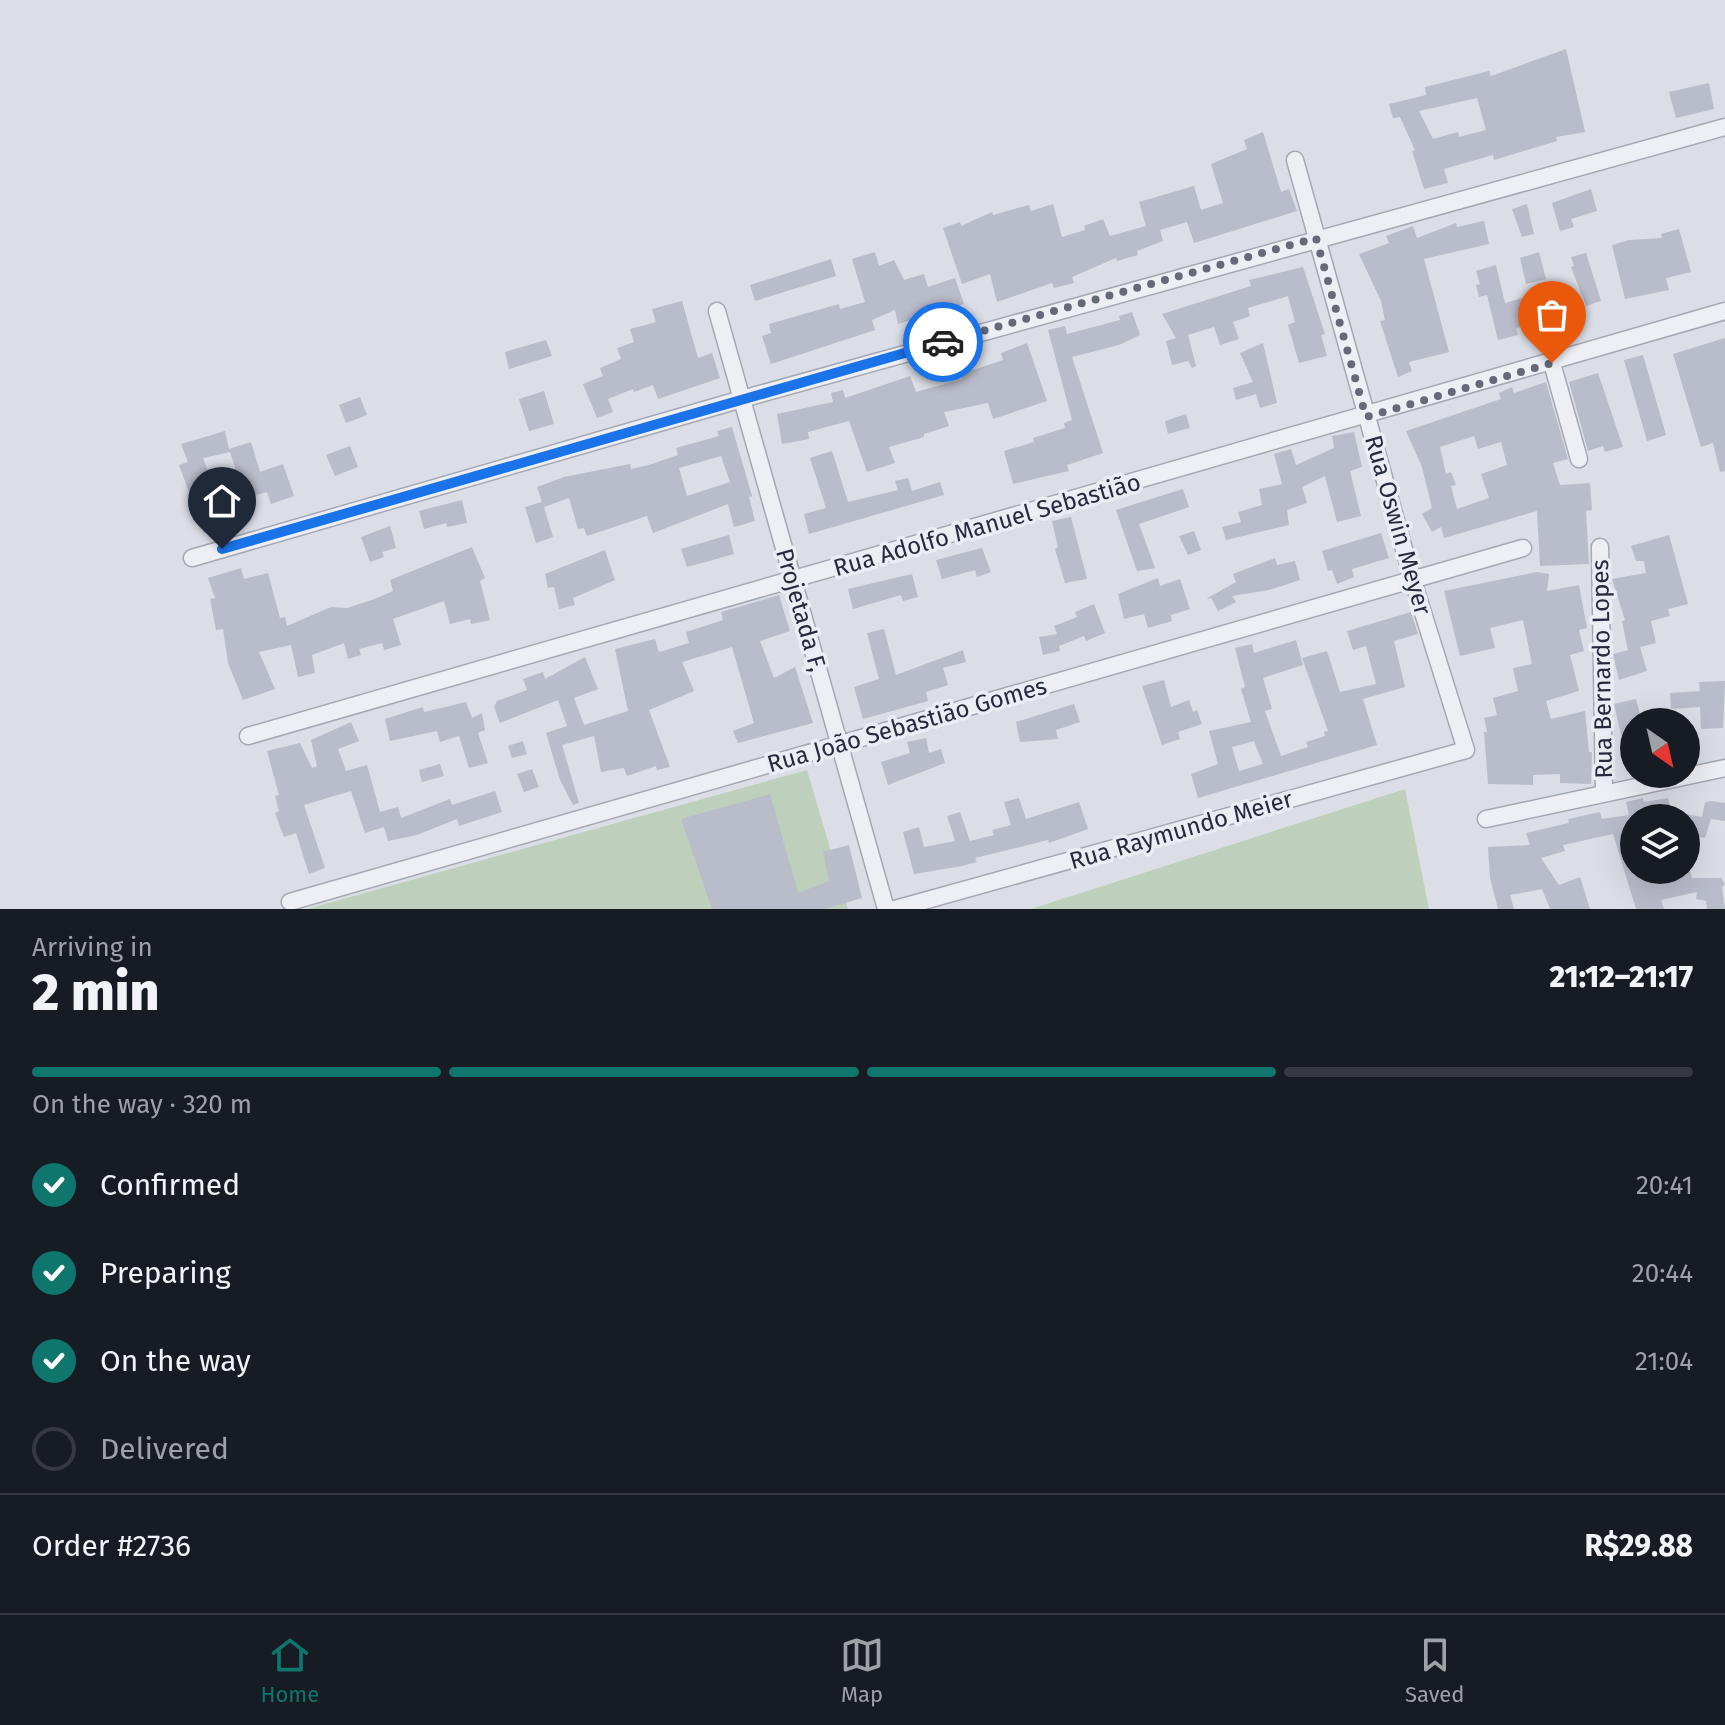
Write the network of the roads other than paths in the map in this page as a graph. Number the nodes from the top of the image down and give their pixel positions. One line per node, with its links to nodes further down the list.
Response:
1 (1725, 127): 3 (street)
2 (1295, 160): 3 (street, Rua Oswin Meyer)
3 (1316, 238): 7 (street); 8 (street, Rua Oswin Meyer)
4 (717, 311): 7 (street, Projetada F,)
5 (1725, 311): 6 (street, Rua Adolfo Manuel Sebastião)
6 (1552, 363): 8 (street, Rua Adolfo Manuel Sebastião); 9 (street)
7 (742, 399): 12 (street); 13 (street, Projetada F,)
8 (1366, 417): 13 (street, Rua Adolfo Manuel Sebastião); 14 (street, Rua Oswin Meyer)
9 (1579, 459)
10 (1600, 547): 19 (street, Rua Bernardo Lopes)
11 (1523, 548): 14 (street, Rua João Sebastião Gomes)
12 (192, 558)
13 (793, 580): 15 (street, Rua Adolfo Manuel Sebastião); 16 (street, Projetada F,)
14 (1413, 581): 16 (street, Rua João Sebastião Gomes); 17 (street, Rua Oswin Meyer)
15 (248, 736)
16 (839, 744): 21 (street, Rua João Sebastião Gomes); 22 (street, Projetada F,)
17 (1466, 750): 23 (street, Rua Raymundo Meier)
18 (1725, 768): 19 (street)
19 (1604, 792): 20 (street)
20 (1486, 819)
21 (290, 902)
22 (886, 909)
23 (895, 909)

